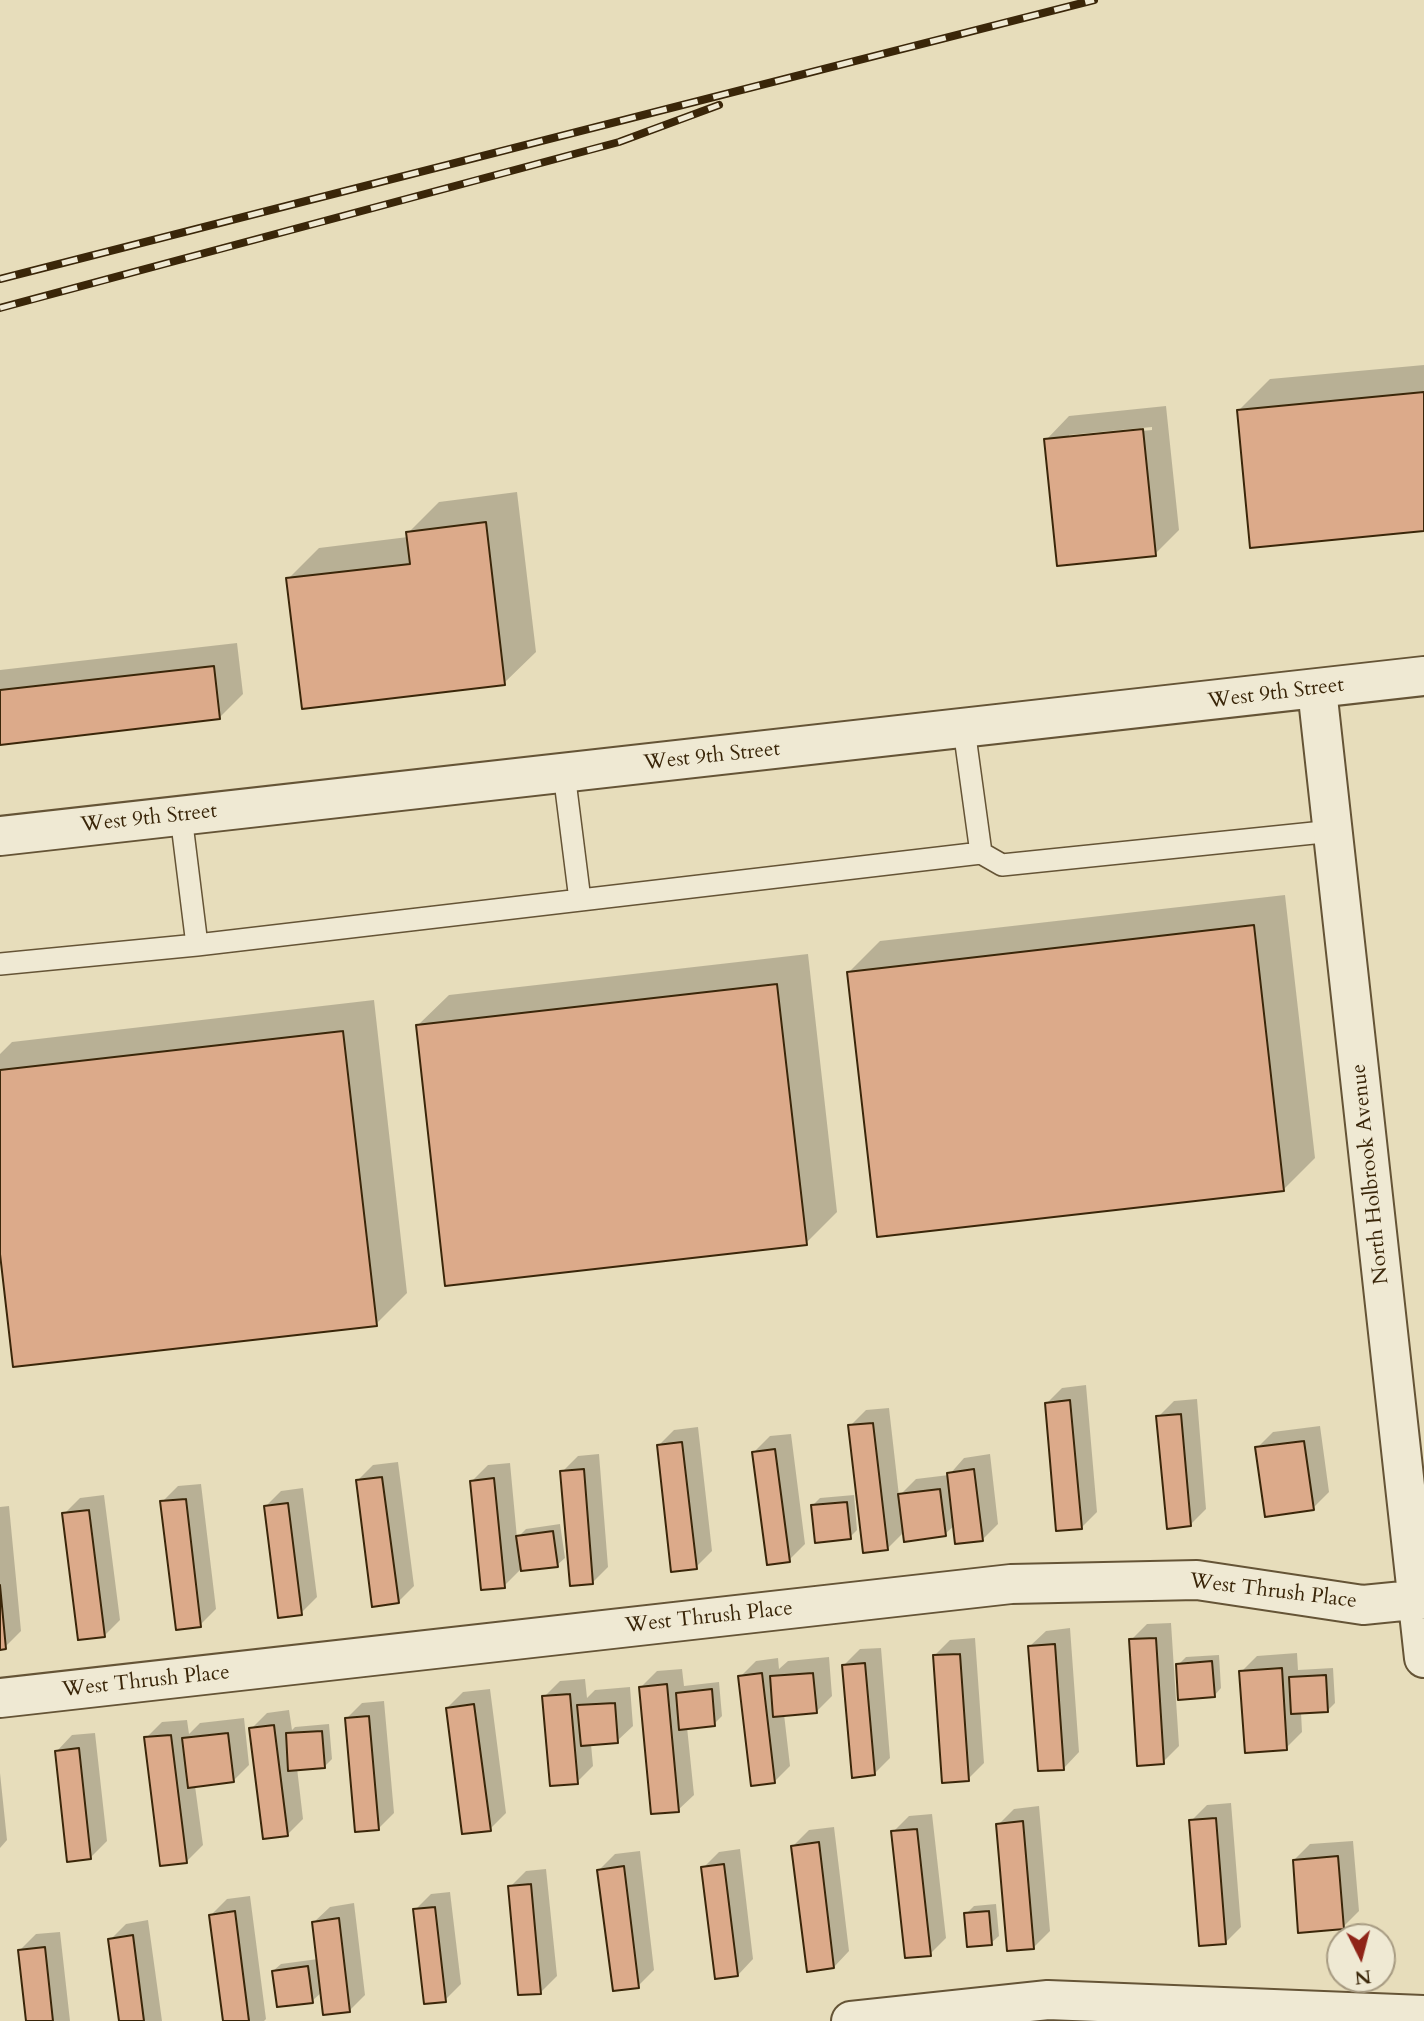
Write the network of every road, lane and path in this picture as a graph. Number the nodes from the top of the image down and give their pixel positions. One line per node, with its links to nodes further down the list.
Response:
1 (1424, 676): 2 (street, West 9th Street)
2 (1317, 690): 3 (street, West 9th Street); 6 (street, North Holbrook Avenue)
3 (964, 729): 4 (street, West 9th Street); 8 (lane)
4 (564, 774): 5 (street, West 9th Street); 9 (lane)
5 (181, 816): 7 (street, West 9th Street); 10 (lane)
6 (1333, 831): 8 (lane); 12 (street, North Holbrook Avenue)
7 (0, 836)
8 (981, 853): 9 (lane)
9 (580, 900): 10 (lane)
10 (197, 945): 11 (lane)
11 (0, 964)
12 (1421, 1599): 13 (street, North Holbrook Avenue); 14 (street, West Thrush Place)
13 (1424, 1658)
14 (0, 1698)
15 (1424, 2015): 16 (street)
16 (851, 2021)

